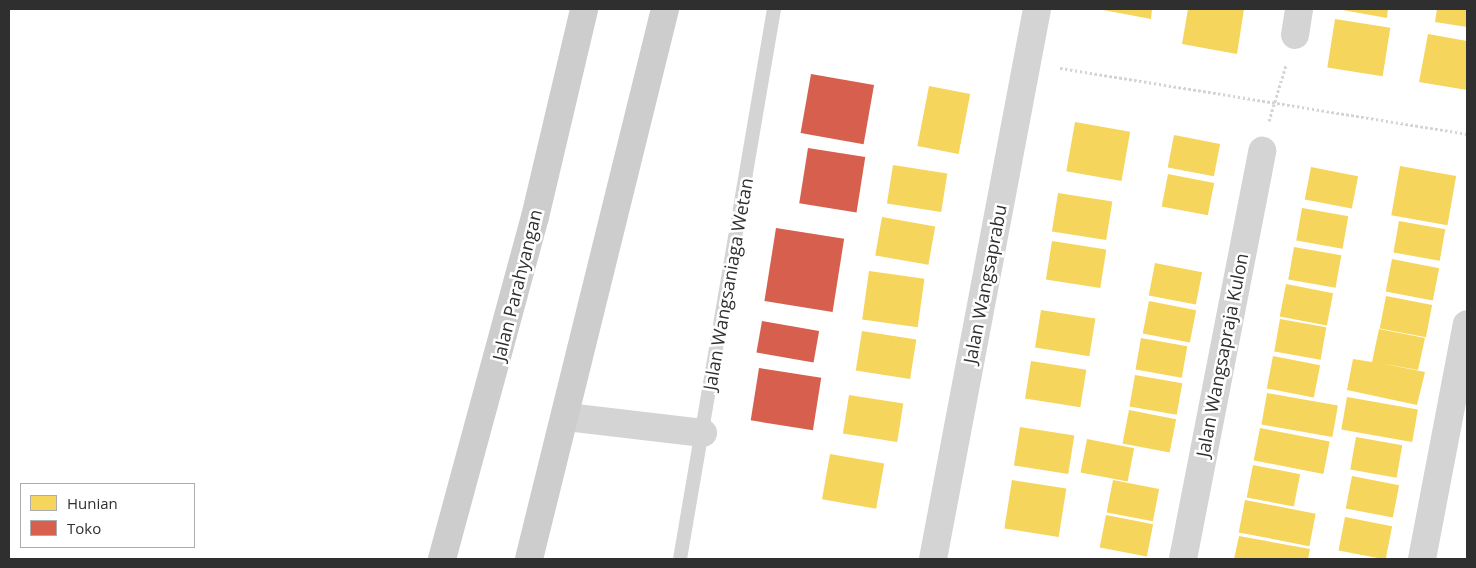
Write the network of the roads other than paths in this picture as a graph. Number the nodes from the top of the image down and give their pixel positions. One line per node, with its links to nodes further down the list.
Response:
1 (584, 9): 9 (main road, Jalan Parahyangan)
2 (665, 9): 7 (main road)
3 (774, 9): 8 (lane, Jalan Wangsaniaga Wetan)
4 (1037, 9): 12 (street, Jalan Wangsaprabu)
5 (1262, 151): 13 (street, Jalan Wangsapraja Kulon)
6 (1467, 324): 14 (street)
7 (567, 416): 8 (street); 10 (main road)
8 (703, 433): 11 (lane, Jalan Wangsaniaga Wetan)
9 (442, 559)
10 (529, 559)
11 (680, 559)
12 (933, 559)
13 (1183, 559)
14 (1422, 559)

